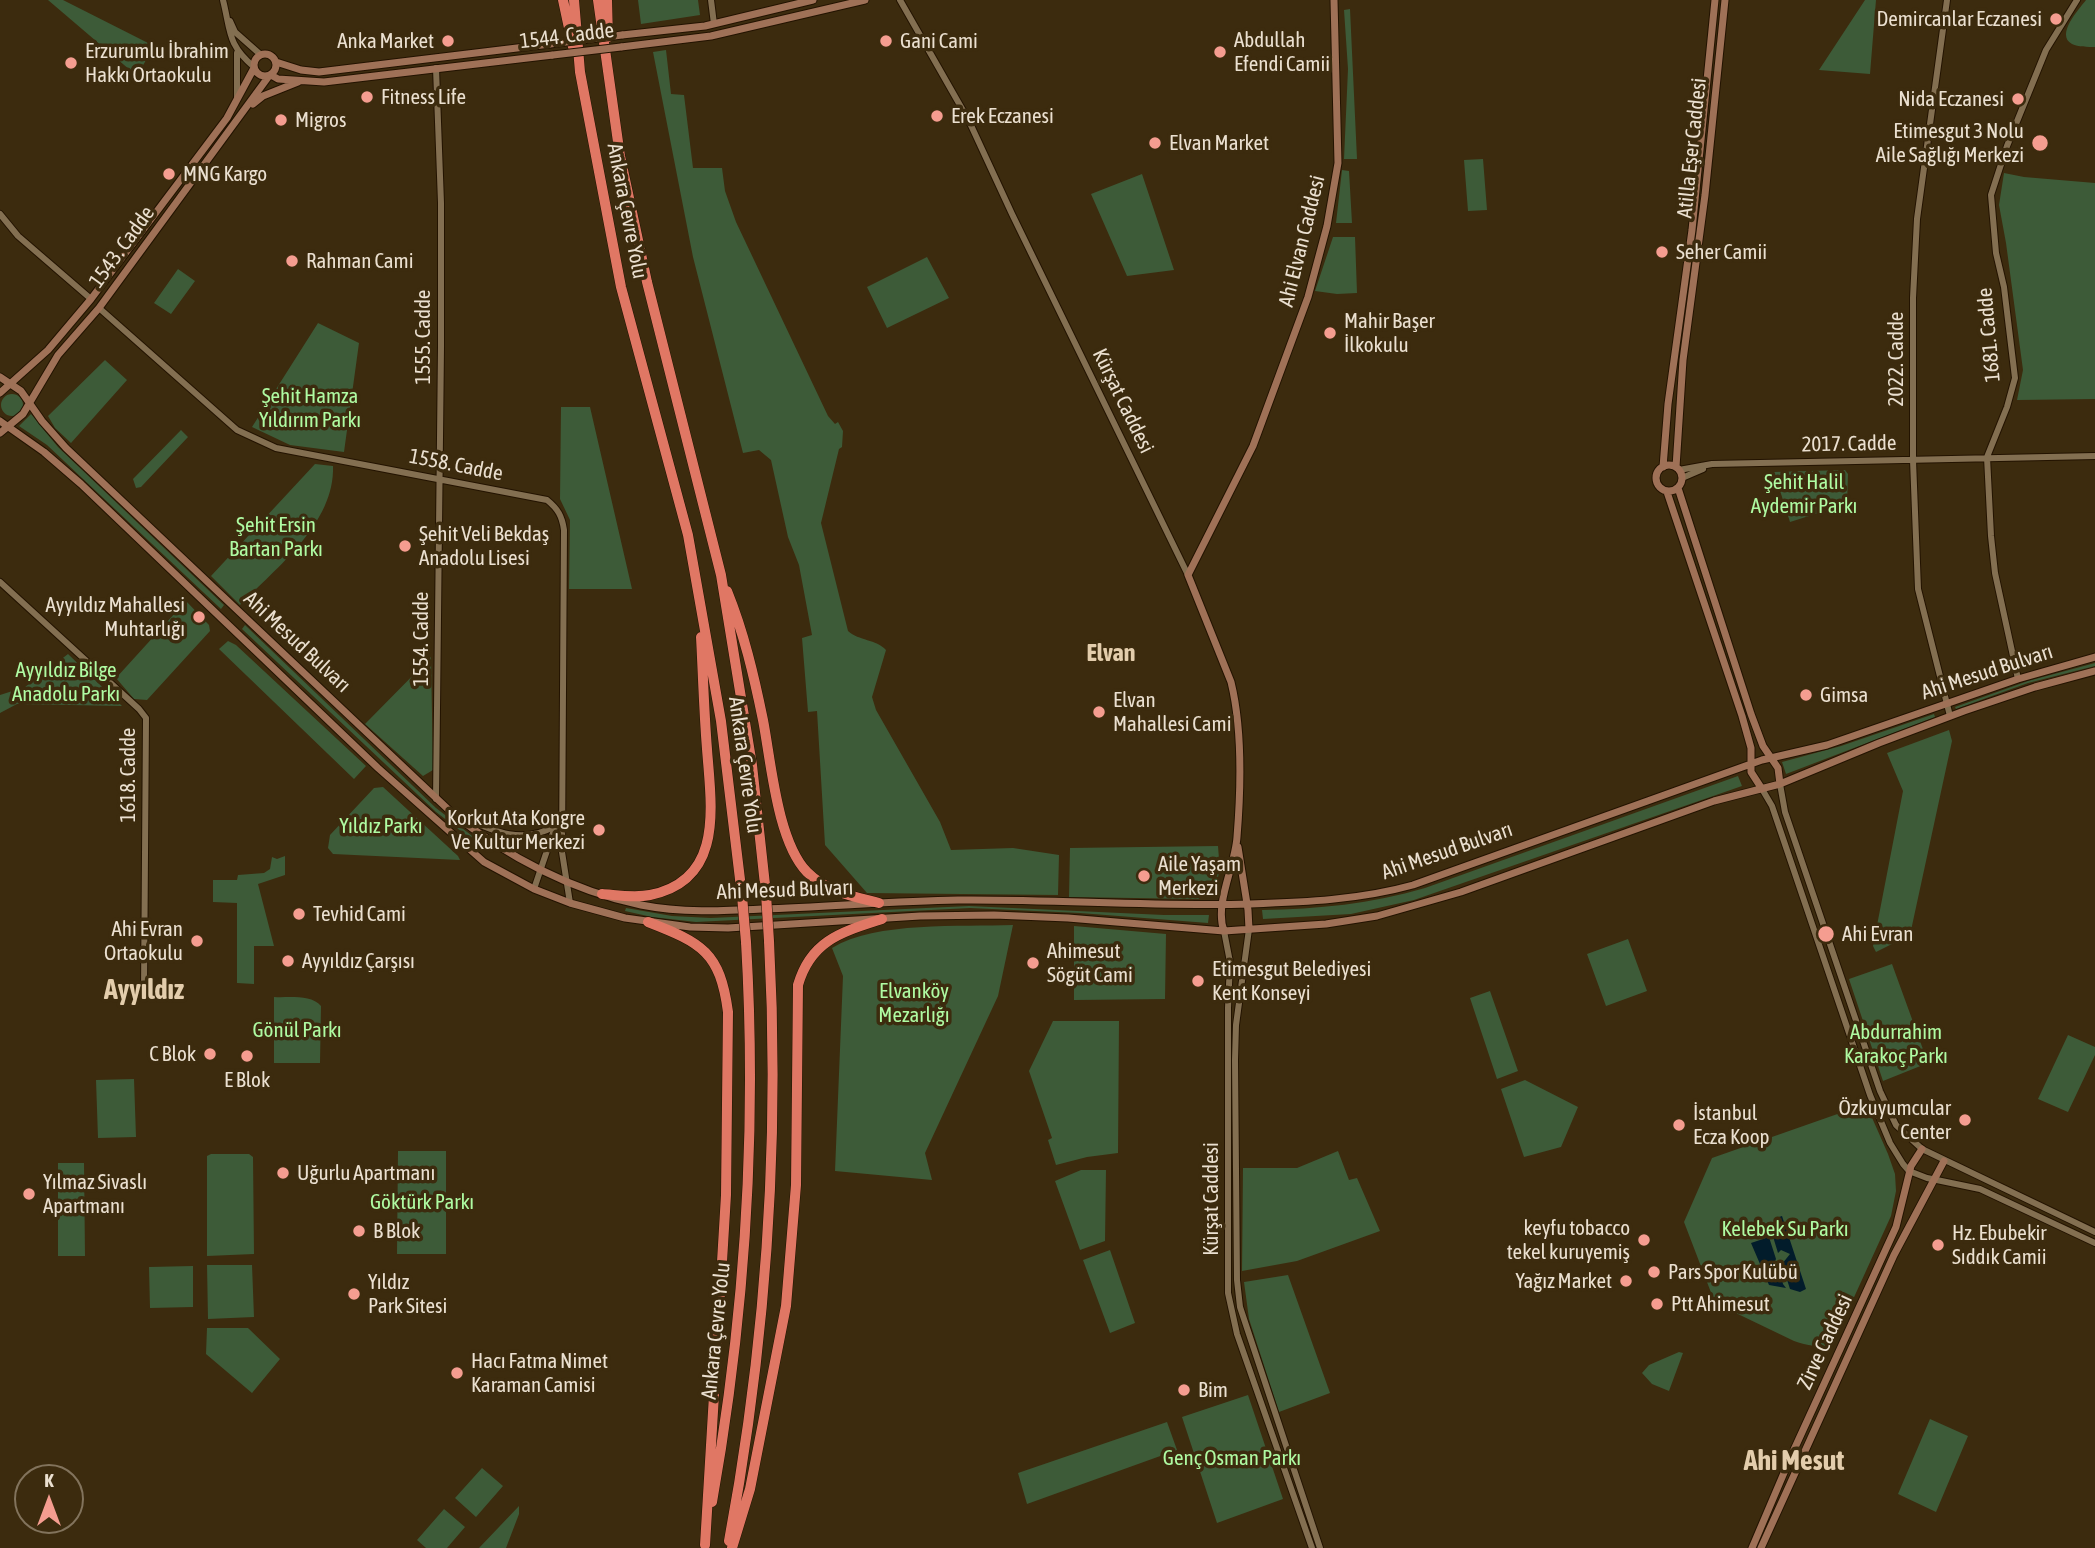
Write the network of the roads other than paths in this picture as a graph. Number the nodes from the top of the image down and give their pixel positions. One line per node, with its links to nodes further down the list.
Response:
1 (223, 0): 15 (street)
2 (563, 0): 22 (highway)
3 (573, 0): 22 (highway, Ankara Çevre Yolu)
4 (598, 0): 24 (highway, Ankara Çevre Yolu)
5 (607, 0): 24 (highway)
6 (711, 0): 16 (street)
7 (813, 0): 16 (main road, 1544. Cadde)
8 (864, 0): 21 (main road, 1544. Cadde, bridge)
9 (900, 0): 47 (street, Kürşat Caddesi)
10 (1334, 0): 47 (main road, Ahi Elvan Caddesi)
11 (1715, 0): 41 (main road, Atilla Eşer Caddesi)
12 (1725, 0): 42 (main road, Atilla Eşer Caddesi)
13 (1947, 0): 40 (street, 2022. Cadde)
14 (2077, 0): 39 (street, 1681. Cadde)
15 (227, 16): 17 (street); 18 (street)
16 (714, 24): 19 (main road, 1544. Cadde, bridge)
17 (236, 51): 20 (street); 26 (street)
18 (261, 55): 19 (main road); 20 (main road)
19 (276, 62): 23 (main road)
20 (254, 68): 23 (main road); 26 (main road, 1543. Cadde)
21 (436, 68): 25 (main road, 1544. Cadde); 43 (street, 1555. Cadde)
22 (580, 72): 49 (highway, Ankara Çevre Yolu)
23 (270, 76): 25 (main road, 1544. Cadde); 27 (main road, 1543. Cadde)
24 (609, 79): 46 (highway, Ankara Çevre Yolu)
25 (300, 81): 27 (main road)
26 (237, 101): 29 (main road, 1543. Cadde)
27 (247, 109): 30 (main road, 1543. Cadde)
28 (0, 214): 29 (street)
29 (91, 299): 32 (main road, 1543. Cadde)
30 (99, 308): 34 (main road, 1543. Cadde); 43 (street, 1558. Cadde)
31 (0, 377): 32 (main road, Ahi Mesud Bulvarı)
32 (9, 383): 33 (main road, 1543. Cadde); 34 (main road, Ahi Mesud Bulvarı)
33 (0, 393)
34 (30, 403): 36 (main road, 1543. Cadde); 59 (main road, Ahi Mesud Bulvarı)
35 (0, 421): 36 (main road, Ahi Mesud Bulvarı)
36 (8, 427): 37 (main road, 1543. Cadde); 66 (main road, Ahi Mesud Bulvarı)
37 (0, 433)
38 (2095, 456): 39 (street, 2017. Cadde)
39 (1987, 457): 40 (street, 2017. Cadde); 52 (street, 1681. Cadde)
40 (1913, 460): 42 (street, 2017. Cadde); 53 (street, 2022. Cadde)
41 (1663, 467): 42 (main road); 45 (main road)
42 (1679, 472): 44 (main road)
43 (440, 480): 59 (street, 1554. Cadde); 60 (street, 1558. Cadde)
44 (1678, 488): 45 (main road); 55 (main road)
45 (1667, 492): 56 (main road)
46 (721, 575): 69 (highway); 84 (highway, Ankara Çevre Yolu, bridge)
47 (1188, 575): 63 (main road, Kürşat Caddesi)
48 (0, 582): 76 (street, 1618. Cadde)
49 (700, 609): 67 (highway); 83 (highway, Ankara Çevre Yolu, bridge)
50 (2095, 657): 52 (main road, Ahi Mesud Bulvarı)
51 (2095, 671): 54 (main road, Ahi Mesud Bulvarı)
52 (2018, 679): 53 (main road, Ahi Mesud Bulvarı)
53 (1946, 704): 54 (street, 2022. Cadde); 55 (main road, Ahi Mesud Bulvarı)
54 (1950, 716): 57 (main road, Ahi Mesud Bulvarı)
55 (1771, 757): 56 (main road, Ahi Mesud Bulvarı); 57 (main road)
56 (1750, 765): 58 (main road); 70 (main road, Ahi Mesud Bulvarı)
57 (1780, 784): 58 (main road, Ahi Mesud Bulvarı); 77 (street)
58 (1762, 789): 74 (main road, Ahi Mesud Bulvarı); 79 (street)
59 (436, 799): 61 (main road, Ahi Mesud Bulvarı)
60 (562, 806): 62 (street); 65 (street, 1558. Cadde)
61 (452, 813): 62 (street); 64 (main road, Ahi Mesud Bulvarı)
62 (555, 826): 64 (street)
63 (1237, 839): 70 (main road, Kürşat Caddesi); 71 (main road, Kürşat Caddesi)
64 (541, 869): 65 (main road, Ahi Mesud Bulvarı); 66 (street)
65 (567, 880): 67 (main road, Ahi Mesud Bulvarı); 68 (street, 1558. Cadde)
66 (534, 889): 68 (main road, Ahi Mesud Bulvarı)
67 (601, 894): 69 (main road, Ahi Mesud Bulvarı)
68 (570, 903): 73 (main road, Ahi Mesud Bulvarı)
69 (879, 903): 71 (main road, Ahi Mesud Bulvarı)
70 (1247, 904): 71 (main road, Ahi Mesud Bulvarı); 74 (main road, Kürşat Caddesi)
71 (1221, 905): 75 (main road, Kürşat Caddesi)
72 (882, 919): 73 (main road, Ahi Mesud Bulvarı); 75 (main road, Ahi Mesud Bulvarı); 84 (highway)
73 (648, 922): 83 (highway)
74 (1249, 929): 75 (main road, Ahi Mesud Bulvarı); 86 (street, Kürşat Caddesi)
75 (1224, 931): 85 (street, Kürşat Caddesi)
76 (144, 990)
77 (1922, 1149): 78 (street); 79 (main road, Zirve Caddesi)
78 (1944, 1161): 80 (main road, Zirve Caddesi); 81 (street)
79 (1909, 1171): 80 (street); 87 (main road, Zirve Caddesi)
80 (1935, 1180): 82 (street); 88 (main road, Zirve Caddesi)
81 (2095, 1232)
82 (2095, 1243)
83 (704, 1546)
84 (730, 1548)
85 (1312, 1548)
86 (1320, 1548)
87 (1752, 1548)
88 (1761, 1548)

